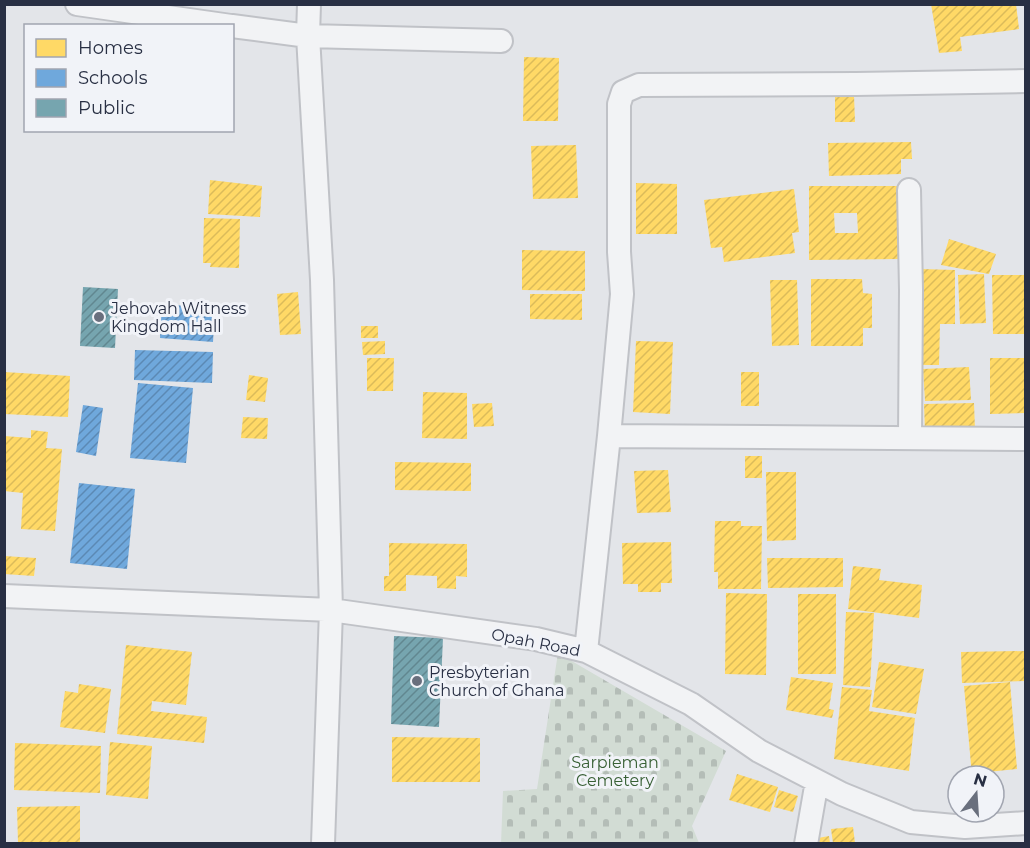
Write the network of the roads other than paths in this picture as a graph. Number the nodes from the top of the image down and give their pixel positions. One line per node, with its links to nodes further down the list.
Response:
1 (77, 4): 3 (street)
2 (309, 4): 5 (street)
3 (218, 24)
4 (234, 26): 5 (street)
5 (308, 36): 6 (street); 13 (street)
6 (501, 41)
7 (1026, 81): 9 (street)
8 (909, 190): 10 (street)
9 (609, 436): 10 (street); 14 (street)
10 (910, 438): 11 (street)
11 (1026, 439)
12 (4, 596): 13 (street, Opah Road)
13 (331, 610): 14 (street, Opah Road); 17 (street)
14 (586, 651): 15 (street, Opah Road)
15 (818, 781): 16 (street, Opah Road); 18 (street)
16 (1026, 823)
17 (323, 843)
18 (806, 843)

